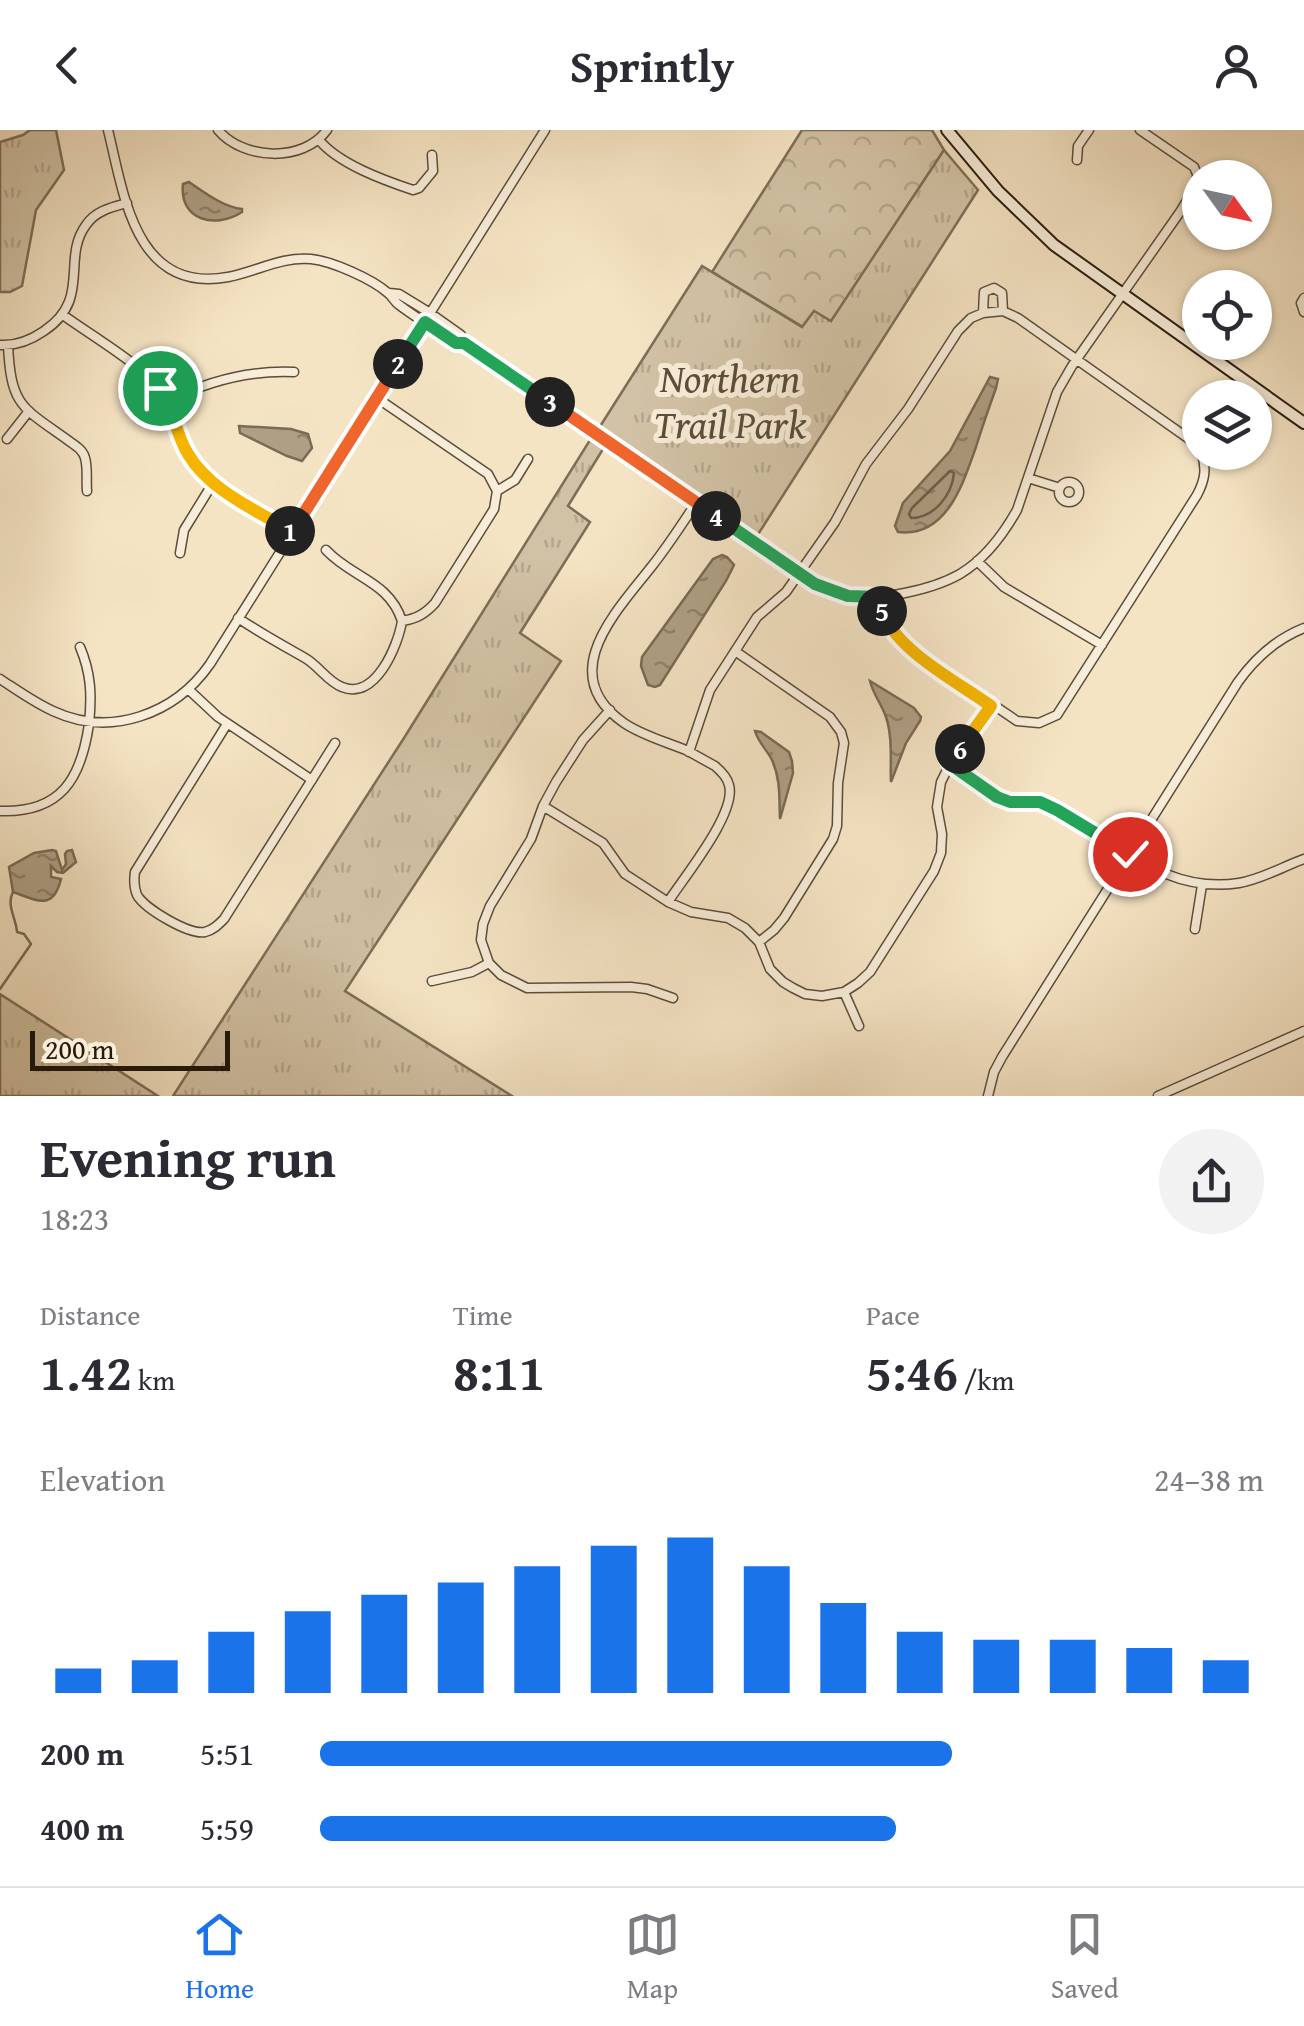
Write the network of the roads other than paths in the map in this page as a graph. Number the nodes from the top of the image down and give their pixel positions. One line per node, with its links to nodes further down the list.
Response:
1 (218, 130): 8 (street)
2 (327, 130): 8 (street)
3 (545, 130): 18 (street)
4 (947, 130): 12 (main road)
5 (1089, 130): 10 (street)
6 (1140, 130): 12 (street)
7 (110, 131): 11 (street)
8 (319, 140): 9 (street)
9 (432, 154)
10 (1077, 160)
11 (127, 203): 17 (street); 18 (street)
12 (1122, 294): 20 (street); 25 (main road)
13 (1304, 298): 15 (street)
14 (1002, 311): 16 (street); 16 (street); 20 (street)
15 (1303, 311)
16 (984, 313): 40 (street)
17 (62, 315): 19 (street); 23 (street)
18 (428, 317): 22 (street); 35 (street)
19 (4, 345): 24 (street)
20 (1077, 359): 26 (street); 30 (street)
21 (294, 372): 23 (street)
22 (377, 398): 34 (street); 36 (street)
23 (168, 401): 31 (street)
24 (29, 411): 27 (street); 33 (street)
25 (1304, 423)
26 (1182, 434)
27 (7, 439)
28 (528, 460): 34 (street)
29 (1205, 470): 45 (street)
30 (1028, 478): 32 (street); 39 (street)
31 (213, 483): 36 (street); 38 (street)
32 (1060, 488)
33 (86, 491)
34 (497, 491): 43 (street)
35 (696, 502): 40 (street); 51 (street)
36 (292, 532): 42 (street)
37 (326, 550): 43 (street)
38 (180, 553)
39 (977, 561): 41 (street); 45 (street)
40 (799, 574): 41 (street); 47 (street)
41 (880, 597): 50 (street)
42 (238, 618): 43 (street); 49 (street)
43 (402, 621)
44 (1304, 628): 60 (street)
45 (1102, 644): 50 (street)
46 (80, 647): 52 (street)
47 (735, 652): 55 (street); 65 (street)
48 (0, 679): 52 (street)
49 (188, 690): 52 (street); 53 (street)
50 (991, 706): 56 (street)
51 (610, 710): 55 (street); 58 (street)
52 (89, 721): 59 (street)
53 (228, 724): 57 (street); 57 (street)
54 (335, 743): 57 (street)
55 (689, 752): 63 (street)
56 (950, 764): 60 (street); 68 (street)
57 (312, 780)
58 (543, 806): 63 (street); 66 (street)
59 (0, 812)
60 (1130, 854): 62 (street); 72 (street)
61 (1304, 859): 62 (street)
62 (1202, 884): 64 (street)
63 (668, 902): 65 (street)
64 (1195, 928)
65 (759, 942): 68 (street)
66 (489, 963): 67 (street); 69 (street)
67 (432, 981)
68 (844, 992): 70 (street)
69 (673, 998)
70 (859, 1026)
71 (1304, 1031): 73 (street)
72 (988, 1096)
73 (1158, 1096)

